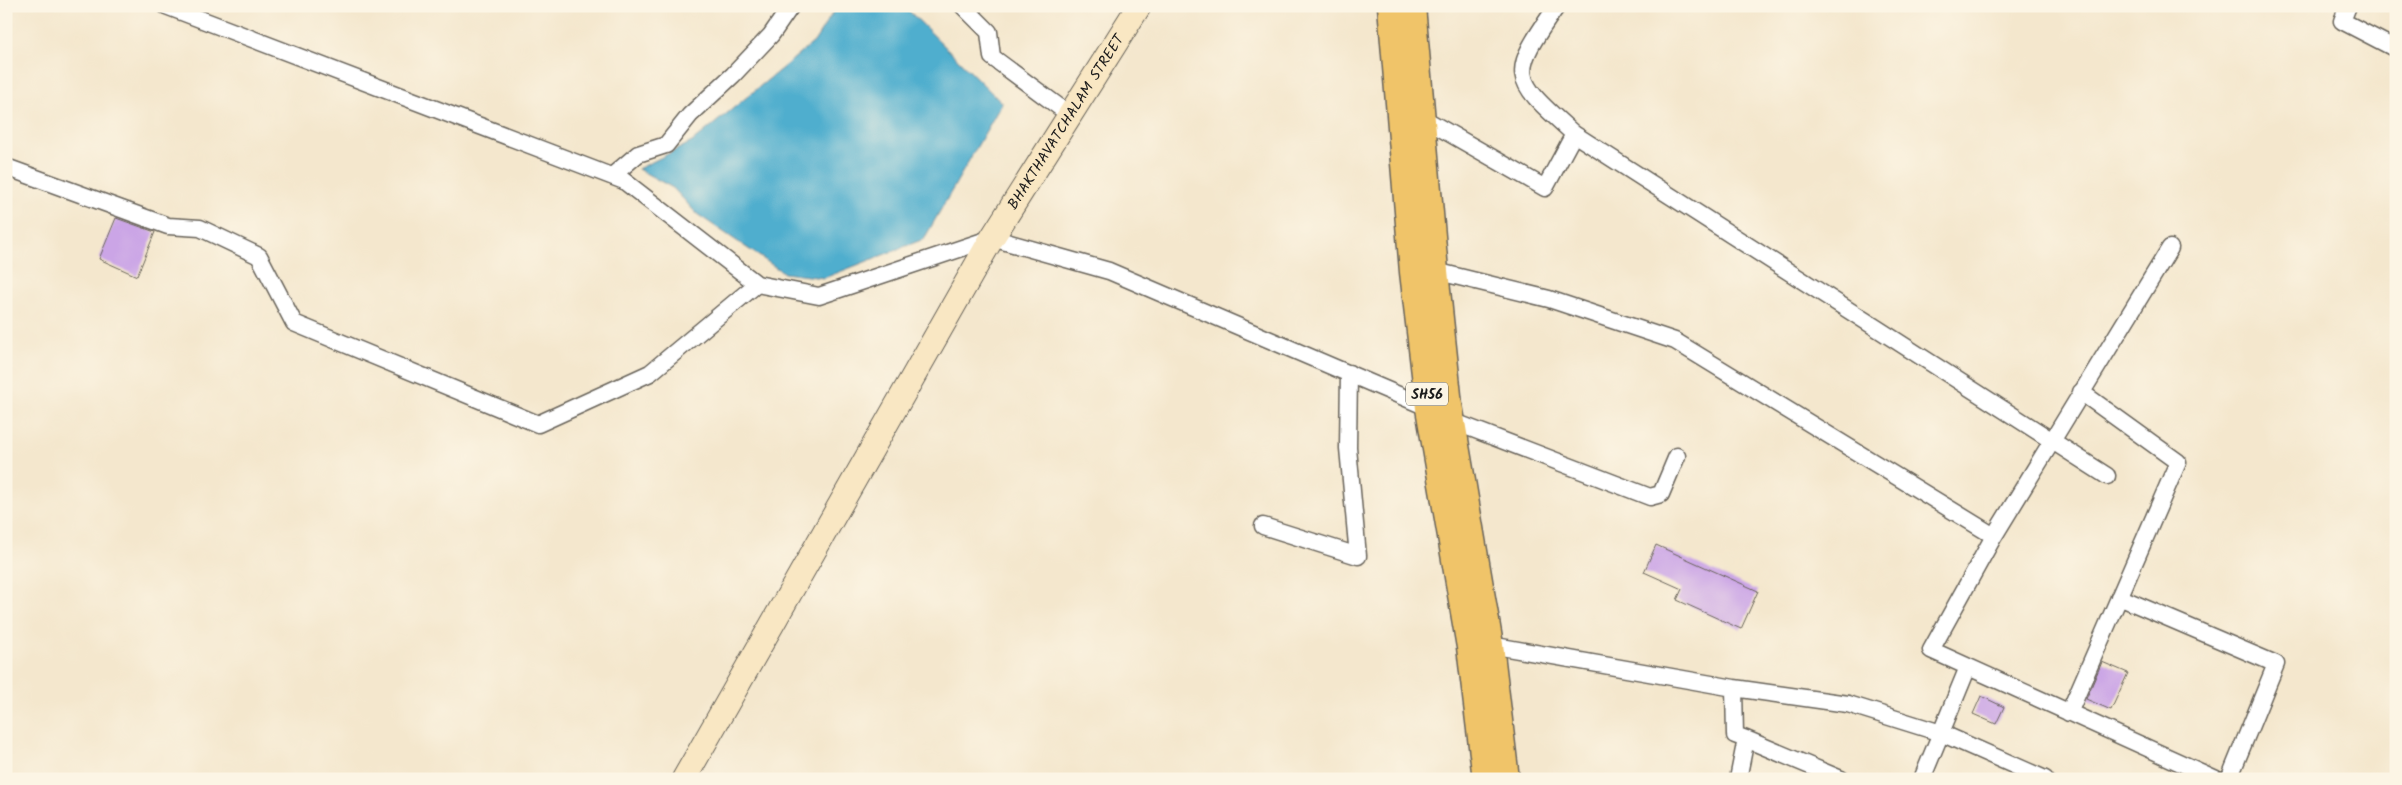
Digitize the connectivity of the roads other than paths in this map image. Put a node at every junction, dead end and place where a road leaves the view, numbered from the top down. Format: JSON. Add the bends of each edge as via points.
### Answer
{"nodes":[{"id":1,"x":166,"y":6,"type":"edge"},
{"id":2,"x":791,"y":6,"type":"edge"},
{"id":3,"x":963,"y":6,"type":"edge"},
{"id":4,"x":1140,"y":6,"type":"edge"},
{"id":5,"x":1391,"y":6,"type":"edge"},
{"id":6,"x":1412,"y":6,"type":"edge"},
{"id":7,"x":1557,"y":6,"type":"edge"},
{"id":8,"x":2348,"y":6,"type":"edge"},
{"id":9,"x":2396,"y":49,"type":"edge"},
{"id":10,"x":1070,"y":115,"type":"junction"},
{"id":11,"x":1421,"y":117,"type":"junction"},
{"id":12,"x":1574,"y":134,"type":"junction"},
{"id":13,"x":6,"y":167,"type":"edge"},
{"id":14,"x":612,"y":176,"type":"junction"},
{"id":15,"x":992,"y":238,"type":"junction"},
{"id":16,"x":2170,"y":248,"type":"dead end"},
{"id":17,"x":1424,"y":272,"type":"junction"},
{"id":18,"x":757,"y":284,"type":"junction"},
{"id":19,"x":1349,"y":374,"type":"junction"},
{"id":20,"x":2081,"y":392,"type":"junction"},
{"id":21,"x":1429,"y":408,"type":"junction"},
{"id":22,"x":1452,"y":422,"type":"junction"},
{"id":23,"x":2051,"y":440,"type":"junction"},
{"id":24,"x":1677,"y":456,"type":"dead end"},
{"id":25,"x":2107,"y":476,"type":"dead end"},
{"id":26,"x":1263,"y":526,"type":"dead end"},
{"id":27,"x":1994,"y":536,"type":"junction"},
{"id":28,"x":2119,"y":598,"type":"junction"},
{"id":29,"x":1490,"y":645,"type":"junction"},
{"id":30,"x":1968,"y":667,"type":"junction"},
{"id":31,"x":1734,"y":688,"type":"junction"},
{"id":32,"x":2069,"y":713,"type":"junction"},
{"id":33,"x":1941,"y":733,"type":"junction"},
{"id":34,"x":1746,"y":739,"type":"junction"},
{"id":35,"x":684,"y":779,"type":"edge"},
{"id":36,"x":1486,"y":779,"type":"edge"},
{"id":37,"x":1506,"y":779,"type":"edge"},
{"id":38,"x":1738,"y":779,"type":"edge"},
{"id":39,"x":1841,"y":779,"type":"edge"},
{"id":40,"x":1922,"y":779,"type":"edge"},
{"id":41,"x":2045,"y":779,"type":"edge"},
{"id":42,"x":2216,"y":779,"type":"edge"},
{"id":43,"x":2229,"y":779,"type":"edge"}],
"edges":[{"from":1,"to":14,"type":"street"},
{"from":2,"to":14,"type":"street","via":[[771,35],[690,115],[666,145],[638,154]]},
{"from":3,"to":10,"type":"street","via":[[989,32],[992,57]]},
{"from":4,"to":10,"type":"street","name":"BHAKTHAVATCHALAM STREET"},
{"from":5,"to":17,"type":"main road","number":"SH56"},
{"from":6,"to":11,"type":"main road","number":"SH56"},
{"from":7,"to":12,"type":"street","via":[[1531,43],[1523,62],[1523,78],[1535,98]]},
{"from":8,"to":9,"type":"street","via":[[2342,21]]},
{"from":10,"to":15,"type":"street","name":"BHAKTHAVATCHALAM STREET"},
{"from":11,"to":12,"type":"street","via":[[1545,188]]},
{"from":11,"to":17,"type":"main road","number":"SH56"},
{"from":12,"to":23,"type":"street"},
{"from":13,"to":18,"type":"street","via":[[168,226],[200,228],[259,256],[294,323],[538,424],[650,373]]},
{"from":14,"to":18,"type":"street","via":[[624,181]]},
{"from":15,"to":18,"type":"street","via":[[819,296]]},
{"from":15,"to":19,"type":"street","via":[[1109,271]]},
{"from":15,"to":35,"type":"street","name":"BHAKTHAVATCHALAM STREET"},
{"from":16,"to":20,"type":"street"},
{"from":17,"to":21,"type":"main road","number":"SH56"},
{"from":17,"to":22,"type":"main road","number":"SH56"},
{"from":17,"to":27,"type":"street","via":[[1549,300],[1675,341]]},
{"from":19,"to":21,"type":"street"},
{"from":19,"to":26,"type":"street","via":[[1348,448],[1358,556]]},
{"from":20,"to":23,"type":"street"},
{"from":20,"to":28,"type":"street","via":[[2178,462]]},
{"from":21,"to":36,"type":"main road","number":"SH56","via":[[1470,647]]},
{"from":22,"to":24,"type":"street","via":[[1650,497],[1662,494]]},
{"from":22,"to":29,"type":"main road","number":"SH56"},
{"from":23,"to":25,"type":"street"},
{"from":23,"to":27,"type":"street"},
{"from":27,"to":30,"type":"street","via":[[1931,650]]},
{"from":28,"to":32,"type":"street"},
{"from":28,"to":43,"type":"street","via":[[2276,664]]},
{"from":29,"to":31,"type":"street"},
{"from":29,"to":37,"type":"main road","number":"SH56"},
{"from":30,"to":32,"type":"street"},
{"from":30,"to":33,"type":"street"},
{"from":31,"to":33,"type":"street","via":[[1848,704]]},
{"from":31,"to":34,"type":"street","via":[[1735,735]]},
{"from":32,"to":42,"type":"street"},
{"from":33,"to":40,"type":"street"},
{"from":33,"to":41,"type":"street"},
{"from":34,"to":38,"type":"street"},
{"from":34,"to":39,"type":"street"}]}
